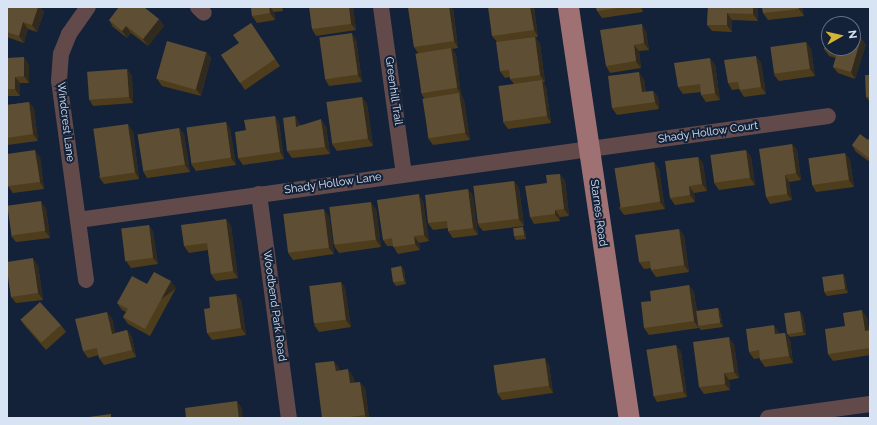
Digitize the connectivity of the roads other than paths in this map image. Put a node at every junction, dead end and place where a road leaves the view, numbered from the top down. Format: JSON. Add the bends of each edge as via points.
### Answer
{"nodes":[{"id":1,"x":88,"y":7,"type":"edge"},
{"id":2,"x":381,"y":7,"type":"edge"},
{"id":3,"x":568,"y":7,"type":"edge"},
{"id":4,"x":828,"y":116,"type":"dead end"},
{"id":5,"x":589,"y":150,"type":"junction"},
{"id":6,"x":404,"y":174,"type":"junction"},
{"id":7,"x":258,"y":194,"type":"junction"},
{"id":8,"x":78,"y":220,"type":"junction"},
{"id":9,"x":86,"y":280,"type":"dead end"},
{"id":10,"x":870,"y":404,"type":"edge"},
{"id":11,"x":289,"y":418,"type":"edge"},
{"id":12,"x":629,"y":418,"type":"edge"},
{"id":13,"x":768,"y":418,"type":"edge"}],
"edges":[{"from":1,"to":8,"type":"street","name":"Windcrest Lane","via":[[69,34],[61,54],[59,81]]},
{"from":2,"to":6,"type":"street","name":"Greenhill Trail"},
{"from":3,"to":5,"type":"main road","name":"Starnes Road"},
{"from":4,"to":5,"type":"street","name":"Shady Hollow Court"},
{"from":5,"to":6,"type":"street","name":"Shady Hollow Lane"},
{"from":5,"to":12,"type":"main road","name":"Starnes Road"},
{"from":6,"to":7,"type":"street","name":"Shady Hollow Lane"},
{"from":7,"to":8,"type":"street","name":"Shady Hollow Lane"},
{"from":7,"to":11,"type":"street","name":"Woodbend Park Road"},
{"from":8,"to":9,"type":"street","name":"Windcrest Lane"},
{"from":10,"to":13,"type":"street"}]}
